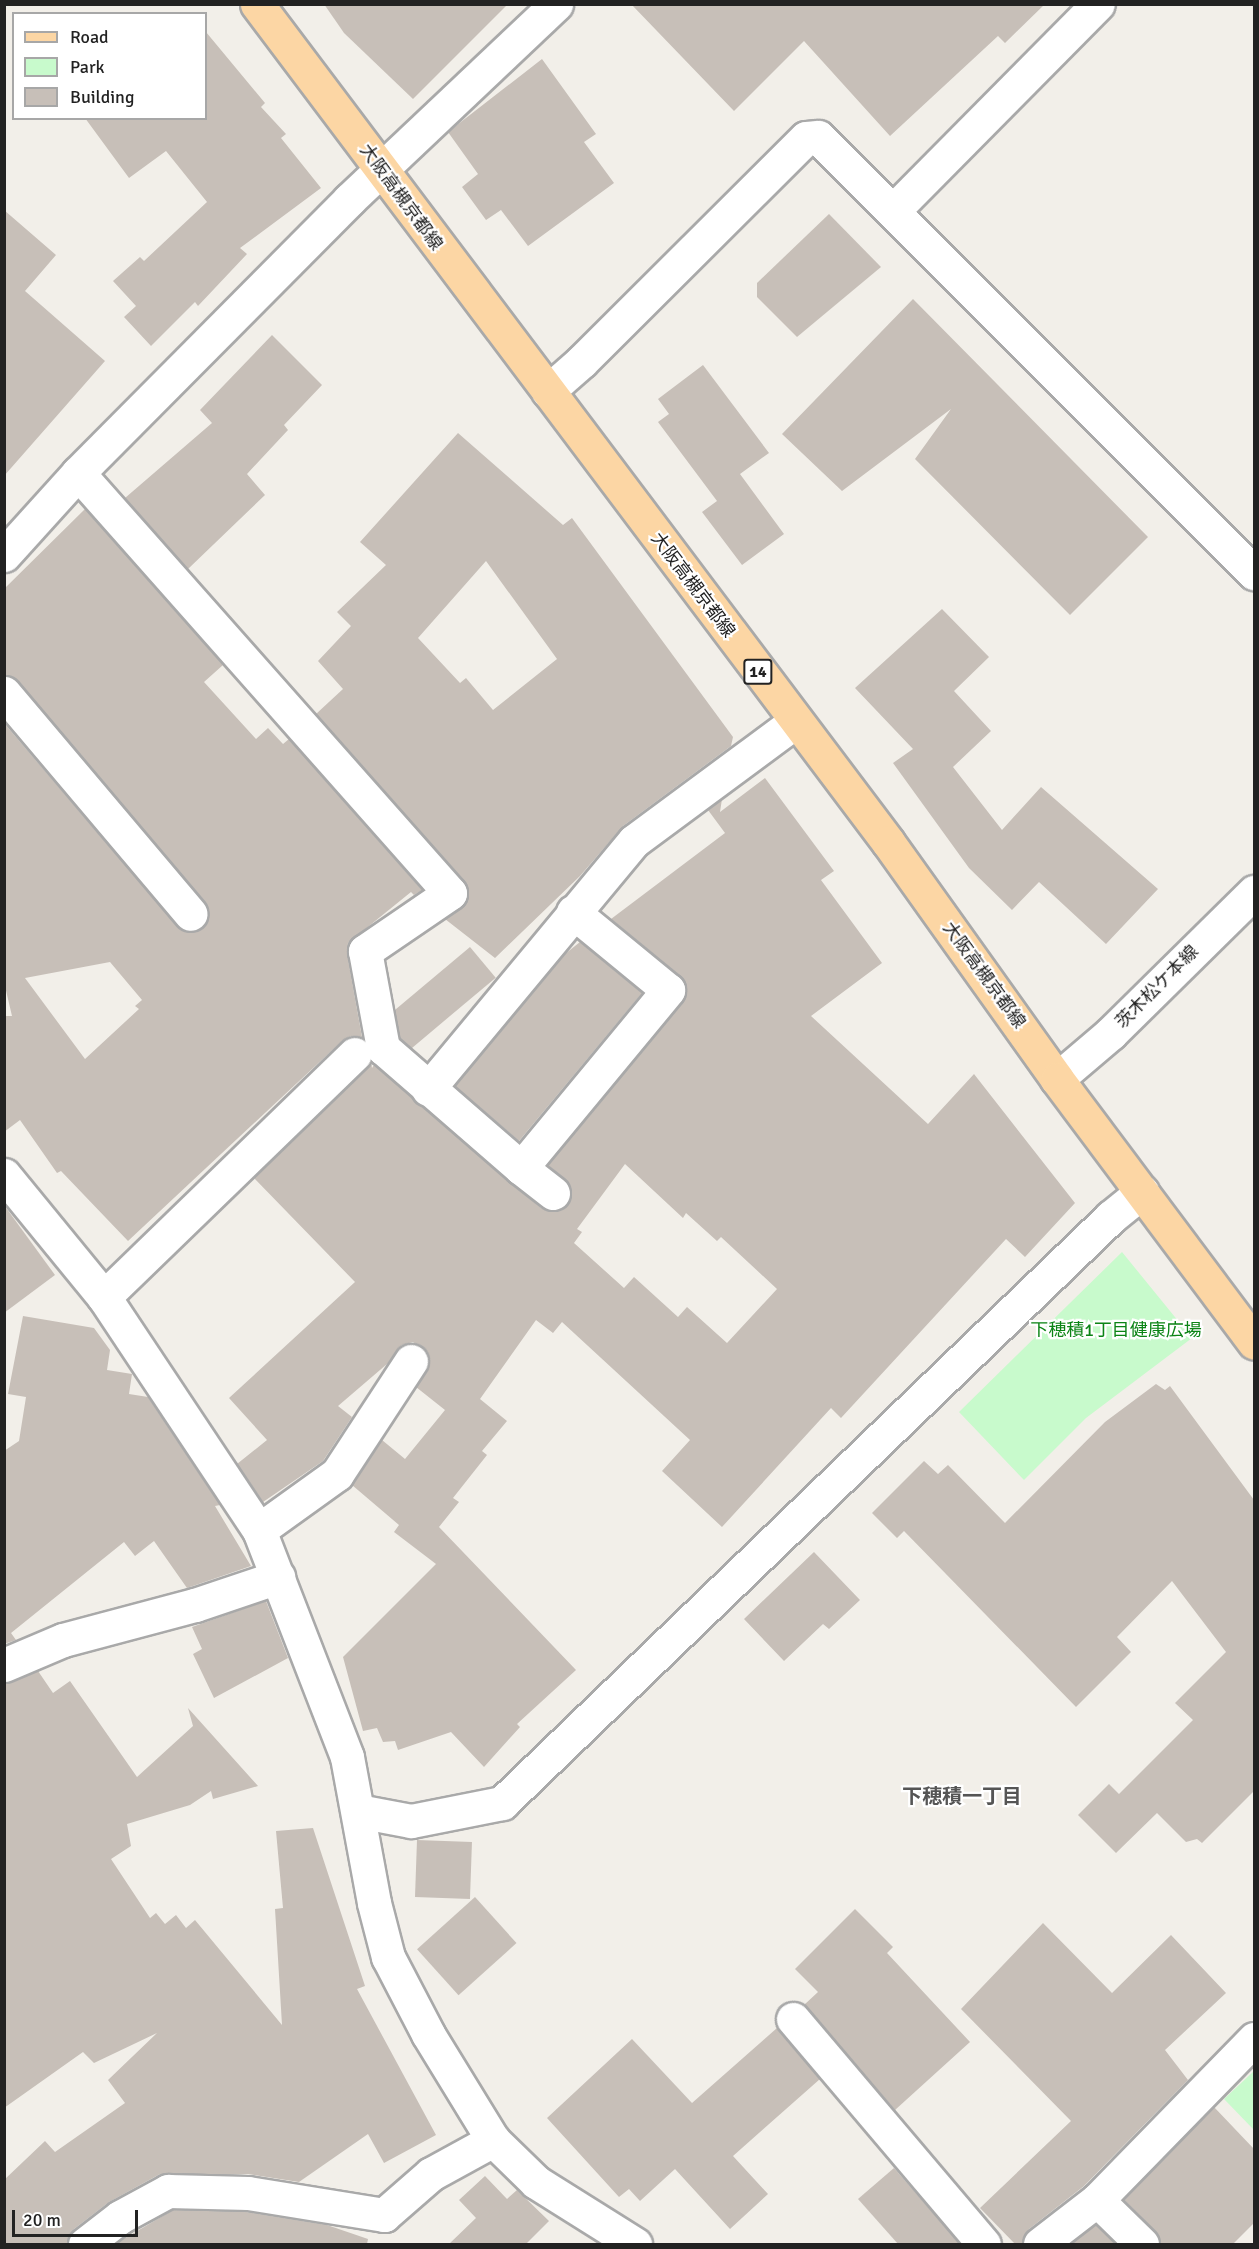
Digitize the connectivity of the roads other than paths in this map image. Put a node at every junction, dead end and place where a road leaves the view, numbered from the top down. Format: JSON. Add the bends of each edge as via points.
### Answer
{"nodes":[{"id":1,"x":257,"y":4,"type":"edge"},
{"id":2,"x":556,"y":4,"type":"edge"},
{"id":3,"x":1098,"y":4,"type":"edge"},
{"id":4,"x":380,"y":169,"type":"junction"},
{"id":5,"x":893,"y":211,"type":"junction"},
{"id":6,"x":548,"y":391,"type":"junction"},
{"id":7,"x":78,"y":473,"type":"junction"},
{"id":8,"x":4,"y":555,"type":"edge"},
{"id":9,"x":1254,"y":573,"type":"edge"},
{"id":10,"x":4,"y":693,"type":"edge"},
{"id":11,"x":795,"y":722,"type":"junction"},
{"id":12,"x":1254,"y":892,"type":"edge"},
{"id":13,"x":573,"y":912,"type":"junction"},
{"id":14,"x":190,"y":914,"type":"dead end"},
{"id":15,"x":355,"y":1054,"type":"dead end"},
{"id":16,"x":1057,"y":1079,"type":"junction"},
{"id":17,"x":428,"y":1089,"type":"junction"},
{"id":18,"x":521,"y":1168,"type":"junction"},
{"id":19,"x":4,"y":1175,"type":"edge"},
{"id":20,"x":1142,"y":1192,"type":"junction"},
{"id":21,"x":553,"y":1193,"type":"dead end"},
{"id":22,"x":104,"y":1297,"type":"junction"},
{"id":23,"x":1254,"y":1342,"type":"edge"},
{"id":24,"x":411,"y":1361,"type":"dead end"},
{"id":25,"x":259,"y":1530,"type":"junction"},
{"id":26,"x":278,"y":1577,"type":"junction"},
{"id":27,"x":4,"y":1665,"type":"edge"},
{"id":28,"x":358,"y":1811,"type":"junction"},
{"id":29,"x":793,"y":2019,"type":"dead end"},
{"id":30,"x":1254,"y":2039,"type":"edge"},
{"id":31,"x":493,"y":2140,"type":"junction"},
{"id":32,"x":1097,"y":2200,"type":"junction"},
{"id":33,"x":85,"y":2244,"type":"edge"},
{"id":34,"x":635,"y":2244,"type":"edge"},
{"id":35,"x":984,"y":2244,"type":"edge"},
{"id":36,"x":1040,"y":2244,"type":"edge"},
{"id":37,"x":1142,"y":2244,"type":"edge"}],
"edges":[{"from":1,"to":4,"type":"main road","name":"大阪高槻京都線","number":"14"},
{"from":2,"to":4,"type":"street"},
{"from":3,"to":5,"type":"street"},
{"from":4,"to":6,"type":"main road","name":"大阪高槻京都線","number":"14"},
{"from":4,"to":7,"type":"street"},
{"from":5,"to":6,"type":"street","via":[[818,138],[806,138],[581,363]]},
{"from":5,"to":9,"type":"street"},
{"from":6,"to":11,"type":"main road","name":"大阪高槻京都線","number":"14"},
{"from":7,"to":8,"type":"street"},
{"from":7,"to":17,"type":"street","via":[[450,893],[365,951],[383,1047]]},
{"from":10,"to":14,"type":"street"},
{"from":11,"to":13,"type":"street","via":[[634,841]]},
{"from":11,"to":16,"type":"main road","name":"大阪高槻京都線","number":"14","via":[[888,842]]},
{"from":12,"to":16,"type":"street","name":"茨木松ケ本線","via":[[1111,1032]]},
{"from":13,"to":17,"type":"street"},
{"from":13,"to":18,"type":"street","via":[[668,990]]},
{"from":15,"to":22,"type":"street"},
{"from":16,"to":20,"type":"main road","name":"大阪高槻京都線","number":"14"},
{"from":17,"to":18,"type":"street"},
{"from":18,"to":21,"type":"street"},
{"from":19,"to":22,"type":"street"},
{"from":20,"to":23,"type":"main road","name":"大阪高槻京都線","number":"14"},
{"from":20,"to":28,"type":"street","via":[[1094,1233],[502,1803],[411,1821]]},
{"from":22,"to":25,"type":"street"},
{"from":24,"to":25,"type":"street","via":[[337,1474]]},
{"from":25,"to":26,"type":"street"},
{"from":26,"to":27,"type":"street","via":[[195,1605],[63,1640]]},
{"from":26,"to":28,"type":"street","via":[[347,1757]]},
{"from":28,"to":31,"type":"street","via":[[388,1957],[428,2034]]},
{"from":29,"to":35,"type":"street"},
{"from":30,"to":32,"type":"street"},
{"from":31,"to":33,"type":"street","via":[[431,2174],[384,2215],[248,2193],[168,2191],[120,2217]]},
{"from":31,"to":34,"type":"street","via":[[536,2182]]},
{"from":32,"to":36,"type":"street"},
{"from":32,"to":37,"type":"street"}]}
